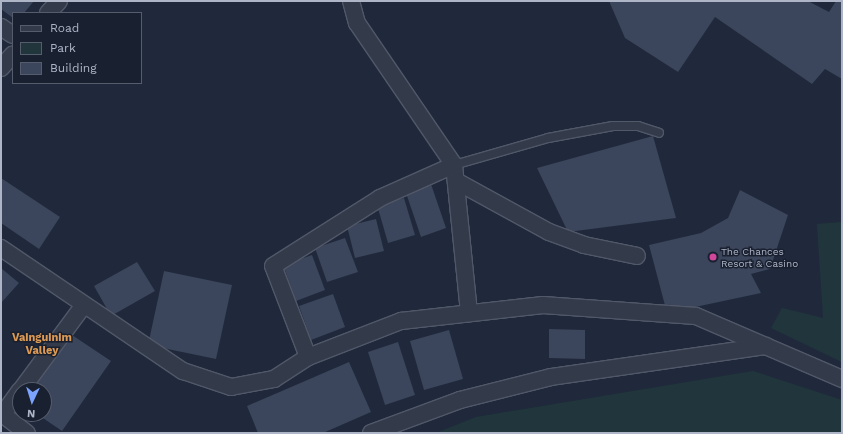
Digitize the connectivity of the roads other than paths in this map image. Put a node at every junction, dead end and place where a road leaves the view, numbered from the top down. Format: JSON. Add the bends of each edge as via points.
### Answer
{"nodes":[{"id":1,"x":58,"y":1,"type":"edge"},
{"id":2,"x":352,"y":1,"type":"edge"},
{"id":3,"x":49,"y":12,"type":"edge"},
{"id":4,"x":1,"y":27,"type":"edge"},
{"id":5,"x":12,"y":34,"type":"edge"},
{"id":6,"x":12,"y":55,"type":"edge"},
{"id":7,"x":1,"y":68,"type":"edge"},
{"id":8,"x":659,"y":133,"type":"dead end"},
{"id":9,"x":454,"y":165,"type":"junction"},
{"id":10,"x":456,"y":181,"type":"junction"},
{"id":11,"x":1,"y":248,"type":"edge"},
{"id":12,"x":637,"y":256,"type":"dead end"},
{"id":13,"x":84,"y":305,"type":"junction"},
{"id":14,"x":469,"y":313,"type":"junction"},
{"id":15,"x":766,"y":346,"type":"junction"},
{"id":16,"x":308,"y":357,"type":"junction"},
{"id":17,"x":842,"y":379,"type":"edge"},
{"id":18,"x":27,"y":382,"type":"edge"},
{"id":19,"x":12,"y":401,"type":"edge"},
{"id":20,"x":2,"y":414,"type":"edge"},
{"id":21,"x":27,"y":433,"type":"edge"},
{"id":22,"x":371,"y":433,"type":"edge"}],
"edges":[{"from":1,"to":3,"type":"street"},
{"from":2,"to":9,"type":"street","via":[[357,23]]},
{"from":4,"to":5,"type":"street"},
{"from":6,"to":7,"type":"street"},
{"from":8,"to":9,"type":"lane","via":[[638,126],[613,126],[548,138]]},
{"from":9,"to":10,"type":"street"},
{"from":9,"to":16,"type":"street","via":[[380,198],[272,266]]},
{"from":10,"to":12,"type":"street","via":[[549,232],[584,245]]},
{"from":10,"to":14,"type":"street"},
{"from":11,"to":13,"type":"street"},
{"from":13,"to":16,"type":"street","via":[[183,371],[231,387],[274,379]]},
{"from":13,"to":18,"type":"street"},
{"from":14,"to":15,"type":"street","via":[[544,305],[696,316]]},
{"from":14,"to":16,"type":"street","via":[[401,321]]},
{"from":15,"to":17,"type":"street"},
{"from":15,"to":22,"type":"street","via":[[551,377],[460,400]]},
{"from":19,"to":20,"type":"street"},
{"from":20,"to":21,"type":"street"}]}
